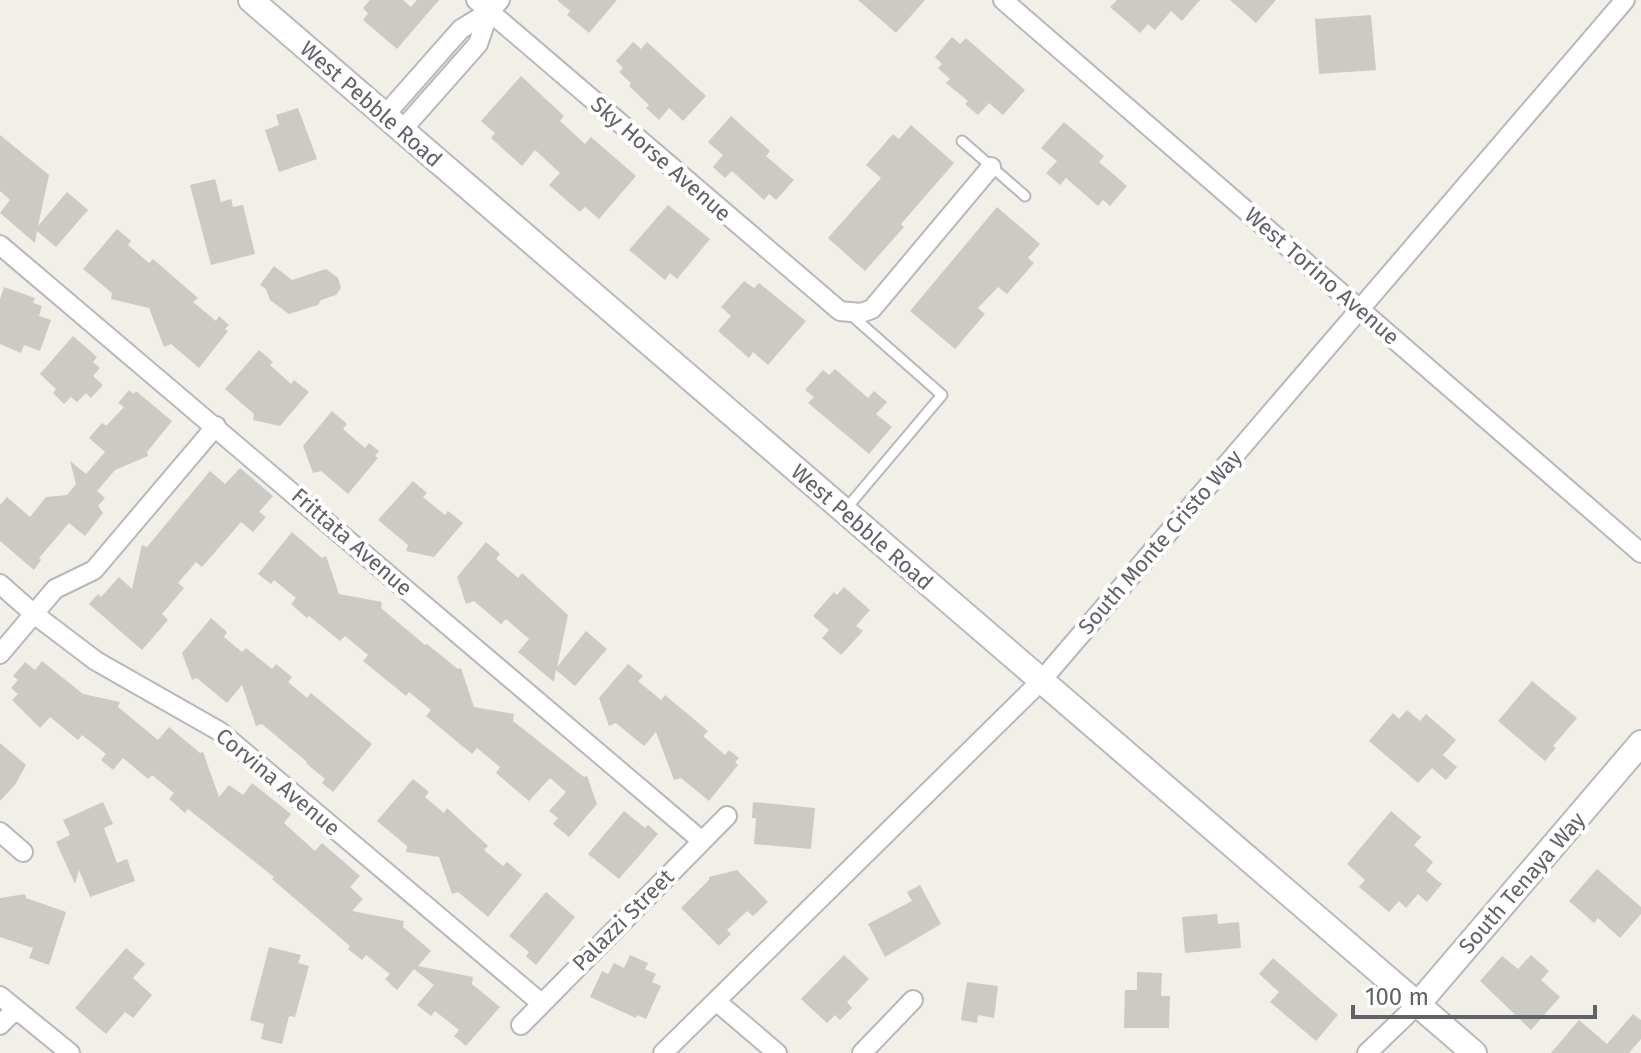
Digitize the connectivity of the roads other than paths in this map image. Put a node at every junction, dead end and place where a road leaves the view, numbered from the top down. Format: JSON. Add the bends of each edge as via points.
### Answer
{"nodes":[{"id":1,"x":251,"y":0,"type":"edge"},
{"id":2,"x":1003,"y":0,"type":"edge"},
{"id":3,"x":1625,"y":0,"type":"edge"},
{"id":4,"x":488,"y":4,"type":"edge"},
{"id":5,"x":447,"y":45,"type":"junction"},
{"id":6,"x":464,"y":60,"type":"junction"},
{"id":7,"x":393,"y":123,"type":"junction"},
{"id":8,"x":962,"y":141,"type":"dead end"},
{"id":9,"x":991,"y":167,"type":"junction"},
{"id":10,"x":1025,"y":196,"type":"dead end"},
{"id":11,"x":0,"y":245,"type":"edge"},
{"id":12,"x":1360,"y":309,"type":"junction"},
{"id":13,"x":850,"y":314,"type":"junction"},
{"id":14,"x":216,"y":426,"type":"junction"},
{"id":15,"x":844,"y":511,"type":"junction"},
{"id":16,"x":1641,"y":553,"type":"edge"},
{"id":17,"x":0,"y":584,"type":"edge"},
{"id":18,"x":34,"y":614,"type":"junction"},
{"id":19,"x":0,"y":654,"type":"edge"},
{"id":20,"x":1041,"y":681,"type":"junction"},
{"id":21,"x":1641,"y":743,"type":"edge"},
{"id":22,"x":727,"y":816,"type":"dead end"},
{"id":23,"x":0,"y":832,"type":"edge"},
{"id":24,"x":702,"y":841,"type":"junction"},
{"id":25,"x":23,"y":852,"type":"dead end"},
{"id":26,"x":0,"y":996,"type":"edge"},
{"id":27,"x":913,"y":1000,"type":"dead end"},
{"id":28,"x":716,"y":1001,"type":"junction"},
{"id":29,"x":541,"y":1003,"type":"junction"},
{"id":30,"x":1418,"y":1004,"type":"junction"},
{"id":31,"x":16,"y":1009,"type":"junction"},
{"id":32,"x":0,"y":1025,"type":"edge"},
{"id":33,"x":521,"y":1025,"type":"dead end"},
{"id":34,"x":70,"y":1053,"type":"edge"},
{"id":35,"x":663,"y":1053,"type":"edge"},
{"id":36,"x":777,"y":1053,"type":"edge"},
{"id":37,"x":862,"y":1053,"type":"edge"},
{"id":38,"x":1367,"y":1053,"type":"edge"},
{"id":39,"x":1474,"y":1053,"type":"edge"}],
"edges":[{"from":1,"to":7,"type":"street","name":"West Pebble Road"},
{"from":2,"to":12,"type":"street","name":"West Torino Avenue"},
{"from":3,"to":12,"type":"street","name":"South Monte Cristo Way"},
{"from":4,"to":5,"type":"street"},
{"from":4,"to":6,"type":"street","via":[[478,44]]},
{"from":4,"to":13,"type":"street","name":"Sky Horse Avenue","via":[[830,304]]},
{"from":5,"to":6,"type":"lane"},
{"from":5,"to":7,"type":"street"},
{"from":6,"to":7,"type":"street"},
{"from":7,"to":15,"type":"street","name":"West Pebble Road"},
{"from":8,"to":9,"type":"lane"},
{"from":9,"to":10,"type":"lane"},
{"from":9,"to":13,"type":"street","via":[[872,309]]},
{"from":11,"to":14,"type":"street","name":"Frittata Avenue"},
{"from":12,"to":16,"type":"street","name":"West Torino Avenue"},
{"from":12,"to":20,"type":"street","name":"South Monte Cristo Way"},
{"from":13,"to":15,"type":"lane","via":[[942,395]]},
{"from":14,"to":18,"type":"street","via":[[94,570],[55,589]]},
{"from":14,"to":24,"type":"street","name":"Frittata Avenue"},
{"from":15,"to":20,"type":"street","name":"West Pebble Road"},
{"from":17,"to":18,"type":"street","name":"Corvina Avenue"},
{"from":18,"to":19,"type":"street"},
{"from":18,"to":29,"type":"street","name":"Corvina Avenue","via":[[96,661],[219,731]]},
{"from":20,"to":28,"type":"street","name":"South Monte Cristo Way"},
{"from":20,"to":30,"type":"street","name":"West Pebble Road"},
{"from":21,"to":30,"type":"street","name":"South Tenaya Way"},
{"from":22,"to":24,"type":"street","name":"Palazzi Street"},
{"from":23,"to":25,"type":"street"},
{"from":24,"to":29,"type":"street","name":"Palazzi Street"},
{"from":26,"to":31,"type":"street"},
{"from":27,"to":37,"type":"street"},
{"from":28,"to":35,"type":"street","name":"South Monte Cristo Way"},
{"from":28,"to":36,"type":"street"},
{"from":29,"to":33,"type":"street","name":"Palazzi Street"},
{"from":30,"to":38,"type":"street","name":"South Tenaya Way"},
{"from":30,"to":39,"type":"street","name":"West Pebble Road"},
{"from":31,"to":32,"type":"street"},
{"from":31,"to":34,"type":"street"}]}
